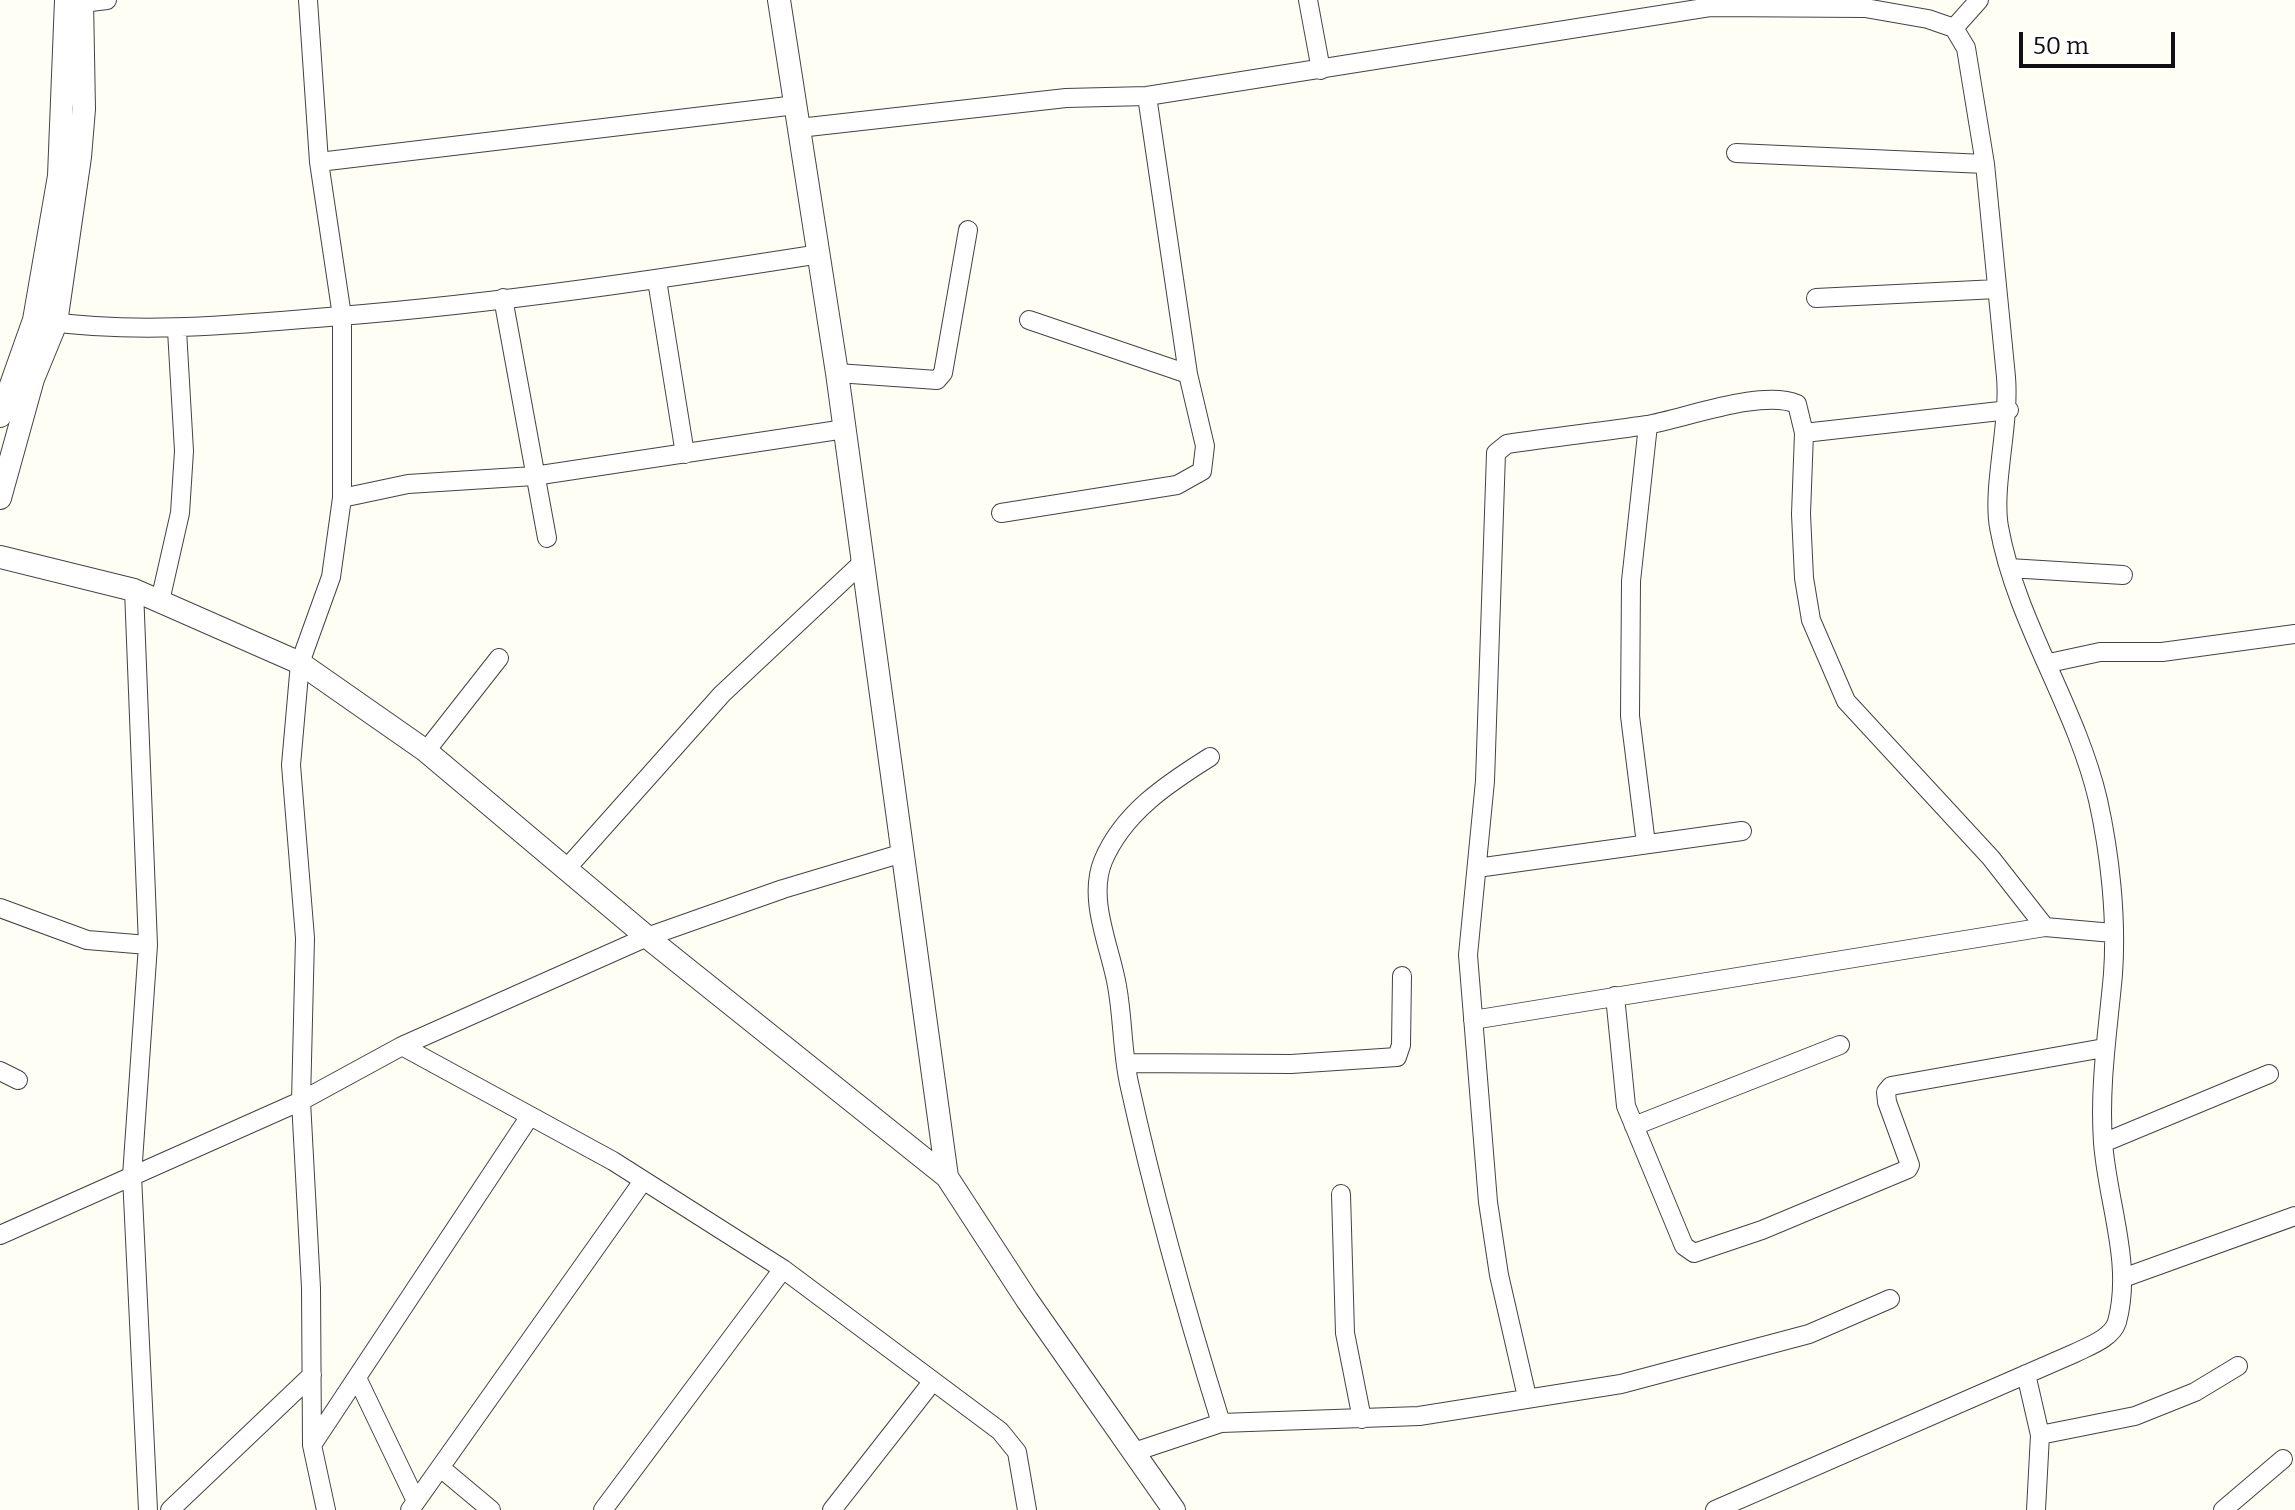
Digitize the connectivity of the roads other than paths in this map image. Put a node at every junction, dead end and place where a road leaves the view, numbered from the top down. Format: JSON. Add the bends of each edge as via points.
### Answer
{"nodes":[{"id":1,"x":107,"y":0,"type":"edge"},
{"id":2,"x":308,"y":0,"type":"edge"},
{"id":3,"x":779,"y":0,"type":"edge"},
{"id":4,"x":1308,"y":0,"type":"edge"},
{"id":5,"x":1979,"y":0,"type":"edge"},
{"id":6,"x":77,"y":1,"type":"edge"},
{"id":7,"x":1954,"y":28,"type":"junction"},
{"id":8,"x":1321,"y":70,"type":"junction"},
{"id":9,"x":1147,"y":96,"type":"junction"},
{"id":10,"x":796,"y":105,"type":"junction"},
{"id":11,"x":799,"y":128,"type":"junction"},
{"id":12,"x":1736,"y":153,"type":"dead end"},
{"id":13,"x":319,"y":162,"type":"junction"},
{"id":14,"x":1985,"y":164,"type":"junction"},
{"id":15,"x":968,"y":230,"type":"dead end"},
{"id":16,"x":820,"y":254,"type":"junction"},
{"id":17,"x":657,"y":280,"type":"junction"},
{"id":18,"x":1997,"y":289,"type":"junction"},
{"id":19,"x":503,"y":298,"type":"junction"},
{"id":20,"x":1816,"y":298,"type":"dead end"},
{"id":21,"x":342,"y":316,"type":"junction"},
{"id":22,"x":1029,"y":320,"type":"dead end"},
{"id":23,"x":45,"y":322,"type":"junction"},
{"id":24,"x":177,"y":330,"type":"junction"},
{"id":25,"x":837,"y":373,"type":"junction"},
{"id":26,"x":1188,"y":374,"type":"junction"},
{"id":27,"x":2009,"y":410,"type":"junction"},
{"id":28,"x":0,"y":416,"type":"edge"},
{"id":29,"x":1648,"y":425,"type":"junction"},
{"id":30,"x":845,"y":429,"type":"junction"},
{"id":31,"x":1804,"y":433,"type":"junction"},
{"id":32,"x":685,"y":454,"type":"junction"},
{"id":33,"x":534,"y":476,"type":"junction"},
{"id":34,"x":0,"y":498,"type":"edge"},
{"id":35,"x":342,"y":498,"type":"junction"},
{"id":36,"x":1001,"y":513,"type":"dead end"},
{"id":37,"x":547,"y":538,"type":"dead end"},
{"id":38,"x":0,"y":557,"type":"edge"},
{"id":39,"x":863,"y":562,"type":"junction"},
{"id":40,"x":2009,"y":568,"type":"junction"},
{"id":41,"x":2123,"y":575,"type":"dead end"},
{"id":42,"x":134,"y":590,"type":"junction"},
{"id":43,"x":160,"y":601,"type":"junction"},
{"id":44,"x":2295,"y":634,"type":"edge"},
{"id":45,"x":499,"y":658,"type":"dead end"},
{"id":46,"x":300,"y":663,"type":"junction"},
{"id":47,"x":2049,"y":663,"type":"junction"},
{"id":48,"x":426,"y":751,"type":"junction"},
{"id":49,"x":1210,"y":757,"type":"dead end"},
{"id":50,"x":1742,"y":831,"type":"dead end"},
{"id":51,"x":1646,"y":844,"type":"junction"},
{"id":52,"x":903,"y":853,"type":"junction"},
{"id":53,"x":567,"y":868,"type":"junction"},
{"id":54,"x":1477,"y":868,"type":"junction"},
{"id":55,"x":0,"y":908,"type":"edge"},
{"id":56,"x":2045,"y":927,"type":"junction"},
{"id":57,"x":2113,"y":933,"type":"junction"},
{"id":58,"x":647,"y":937,"type":"junction"},
{"id":59,"x":148,"y":945,"type":"junction"},
{"id":60,"x":1402,"y":976,"type":"dead end"},
{"id":61,"x":1615,"y":996,"type":"junction"},
{"id":62,"x":1473,"y":1020,"type":"junction"},
{"id":63,"x":1840,"y":1045,"type":"dead end"},
{"id":64,"x":402,"y":1046,"type":"junction"},
{"id":65,"x":2104,"y":1048,"type":"junction"},
{"id":66,"x":1127,"y":1063,"type":"junction"},
{"id":67,"x":0,"y":1071,"type":"edge"},
{"id":68,"x":2269,"y":1074,"type":"dead end"},
{"id":69,"x":18,"y":1080,"type":"dead end"},
{"id":70,"x":301,"y":1101,"type":"junction"},
{"id":71,"x":530,"y":1116,"type":"junction"},
{"id":72,"x":1634,"y":1126,"type":"junction"},
{"id":73,"x":2103,"y":1143,"type":"junction"},
{"id":74,"x":132,"y":1176,"type":"junction"},
{"id":75,"x":947,"y":1177,"type":"junction"},
{"id":76,"x":643,"y":1181,"type":"junction"},
{"id":77,"x":1341,"y":1194,"type":"dead end"},
{"id":78,"x":2295,"y":1216,"type":"edge"},
{"id":79,"x":0,"y":1235,"type":"edge"},
{"id":80,"x":783,"y":1269,"type":"junction"},
{"id":81,"x":2123,"y":1278,"type":"junction"},
{"id":82,"x":1890,"y":1299,"type":"dead end"},
{"id":83,"x":2238,"y":1366,"type":"dead end"},
{"id":84,"x":2026,"y":1374,"type":"junction"},
{"id":85,"x":312,"y":1375,"type":"junction"},
{"id":86,"x":358,"y":1380,"type":"junction"},
{"id":87,"x":933,"y":1381,"type":"junction"},
{"id":88,"x":1527,"y":1397,"type":"junction"},
{"id":89,"x":1362,"y":1419,"type":"junction"},
{"id":90,"x":1221,"y":1423,"type":"junction"},
{"id":91,"x":2040,"y":1435,"type":"junction"},
{"id":92,"x":312,"y":1445,"type":"junction"},
{"id":93,"x":1134,"y":1452,"type":"junction"},
{"id":94,"x":2283,"y":1459,"type":"dead end"},
{"id":95,"x":442,"y":1469,"type":"junction"},
{"id":96,"x":413,"y":1506,"type":"edge"},
{"id":97,"x":2030,"y":1507,"type":"edge"},
{"id":98,"x":148,"y":1510,"type":"edge"},
{"id":99,"x":170,"y":1510,"type":"edge"},
{"id":100,"x":326,"y":1510,"type":"edge"},
{"id":101,"x":491,"y":1510,"type":"edge"},
{"id":102,"x":603,"y":1510,"type":"edge"},
{"id":103,"x":832,"y":1510,"type":"edge"},
{"id":104,"x":1027,"y":1510,"type":"edge"},
{"id":105,"x":1174,"y":1510,"type":"edge"},
{"id":106,"x":1715,"y":1510,"type":"edge"},
{"id":107,"x":2223,"y":1510,"type":"edge"}],
"edges":[{"from":1,"to":6,"type":"street"},
{"from":2,"to":13,"type":"street"},
{"from":3,"to":10,"type":"street"},
{"from":4,"to":8,"type":"street"},
{"from":5,"to":7,"type":"street"},
{"from":6,"to":23,"type":"street","via":[[84,109],[77,189]]},
{"from":7,"to":8,"type":"street","via":[[1865,8],[1710,7]]},
{"from":7,"to":14,"type":"street","via":[[1966,48]]},
{"from":8,"to":9,"type":"street"},
{"from":9,"to":11,"type":"street","via":[[1066,98]]},
{"from":9,"to":26,"type":"street"},
{"from":10,"to":11,"type":"street"},
{"from":10,"to":13,"type":"street"},
{"from":11,"to":16,"type":"street"},
{"from":12,"to":14,"type":"street"},
{"from":13,"to":21,"type":"street"},
{"from":14,"to":18,"type":"street"},
{"from":15,"to":25,"type":"street","via":[[943,373],[937,380]]},
{"from":16,"to":17,"type":"street"},
{"from":16,"to":25,"type":"street"},
{"from":17,"to":19,"type":"street"},
{"from":17,"to":32,"type":"street"},
{"from":18,"to":20,"type":"street"},
{"from":18,"to":27,"type":"street"},
{"from":19,"to":21,"type":"street"},
{"from":19,"to":33,"type":"street"},
{"from":21,"to":24,"type":"street"},
{"from":21,"to":35,"type":"street"},
{"from":22,"to":26,"type":"street"},
{"from":23,"to":24,"type":"street"},
{"from":23,"to":28,"type":"street"},
{"from":23,"to":34,"type":"street"},
{"from":24,"to":43,"type":"street","via":[[184,451],[180,513]]},
{"from":25,"to":30,"type":"street"},
{"from":26,"to":36,"type":"street","via":[[1205,446],[1202,471],[1177,485]]},
{"from":27,"to":31,"type":"street"},
{"from":27,"to":40,"type":"street","via":[[1998,524]]},
{"from":29,"to":31,"type":"street","via":[[1785,399],[1797,404]]},
{"from":29,"to":51,"type":"street","via":[[1631,581],[1630,701]]},
{"from":29,"to":54,"type":"street","via":[[1507,444],[1496,453],[1485,781]]},
{"from":30,"to":32,"type":"street"},
{"from":30,"to":39,"type":"street"},
{"from":31,"to":56,"type":"street","via":[[1804,578],[1811,620],[1846,701],[1991,858]]},
{"from":32,"to":33,"type":"street"},
{"from":33,"to":35,"type":"street","via":[[408,484]]},
{"from":33,"to":37,"type":"street"},
{"from":35,"to":46,"type":"street","via":[[331,577]]},
{"from":38,"to":42,"type":"street"},
{"from":39,"to":52,"type":"street"},
{"from":39,"to":53,"type":"street","via":[[722,694]]},
{"from":40,"to":41,"type":"street"},
{"from":40,"to":47,"type":"street"},
{"from":42,"to":43,"type":"street"},
{"from":42,"to":59,"type":"street"},
{"from":43,"to":46,"type":"street"},
{"from":44,"to":47,"type":"street","via":[[2162,652],[2100,652]]},
{"from":45,"to":48,"type":"street"},
{"from":46,"to":48,"type":"street"},
{"from":46,"to":70,"type":"street","via":[[291,765],[305,938]]},
{"from":47,"to":57,"type":"street","via":[[2098,799]]},
{"from":48,"to":53,"type":"street"},
{"from":49,"to":66,"type":"street","via":[[1157,791],[1123,828],[1101,864],[1099,916],[1117,983]]},
{"from":50,"to":51,"type":"street"},
{"from":51,"to":54,"type":"street"},
{"from":52,"to":58,"type":"street"},
{"from":52,"to":75,"type":"street"},
{"from":53,"to":58,"type":"street"},
{"from":54,"to":62,"type":"street","via":[[1468,955]]},
{"from":55,"to":59,"type":"street","via":[[87,940]]},
{"from":56,"to":57,"type":"street"},
{"from":56,"to":61,"type":"street"},
{"from":57,"to":65,"type":"street"},
{"from":58,"to":64,"type":"street"},
{"from":58,"to":75,"type":"street"},
{"from":59,"to":74,"type":"street"},
{"from":60,"to":66,"type":"street","via":[[1397,1057],[1291,1064]]},
{"from":61,"to":62,"type":"street"},
{"from":61,"to":72,"type":"street","via":[[1626,1106]]},
{"from":62,"to":88,"type":"street","via":[[1488,1202]]},
{"from":63,"to":72,"type":"street"},
{"from":64,"to":70,"type":"street"},
{"from":64,"to":71,"type":"street"},
{"from":65,"to":72,"type":"street","via":[[1891,1086],[1887,1102],[1908,1169],[1694,1253],[1684,1246]]},
{"from":65,"to":73,"type":"street"},
{"from":66,"to":90,"type":"street","via":[[1187,1316]]},
{"from":67,"to":69,"type":"street"},
{"from":68,"to":73,"type":"street"},
{"from":70,"to":74,"type":"street"},
{"from":70,"to":85,"type":"street"},
{"from":71,"to":76,"type":"street"},
{"from":71,"to":86,"type":"street"},
{"from":73,"to":81,"type":"street"},
{"from":74,"to":79,"type":"street"},
{"from":74,"to":98,"type":"street"},
{"from":75,"to":93,"type":"street"},
{"from":76,"to":80,"type":"street"},
{"from":76,"to":95,"type":"street"},
{"from":77,"to":89,"type":"street","via":[[1345,1333]]},
{"from":78,"to":81,"type":"street"},
{"from":80,"to":87,"type":"street"},
{"from":80,"to":102,"type":"street"},
{"from":81,"to":84,"type":"street","via":[[2116,1326],[2103,1339]]},
{"from":82,"to":88,"type":"street","via":[[1809,1334],[1722,1359],[1621,1384]]},
{"from":83,"to":91,"type":"street","via":[[2195,1392],[2135,1416]]},
{"from":84,"to":91,"type":"street"},
{"from":84,"to":106,"type":"street"},
{"from":85,"to":92,"type":"street"},
{"from":85,"to":99,"type":"street"},
{"from":86,"to":92,"type":"street"},
{"from":86,"to":96,"type":"street"},
{"from":87,"to":103,"type":"street"},
{"from":87,"to":104,"type":"street","via":[[1012,1442]]},
{"from":88,"to":89,"type":"street","via":[[1419,1416]]},
{"from":89,"to":90,"type":"street"},
{"from":90,"to":93,"type":"street"},
{"from":91,"to":97,"type":"street"},
{"from":92,"to":100,"type":"street"},
{"from":93,"to":105,"type":"street"},
{"from":94,"to":107,"type":"street"},
{"from":95,"to":96,"type":"street"},
{"from":95,"to":101,"type":"street"}]}
